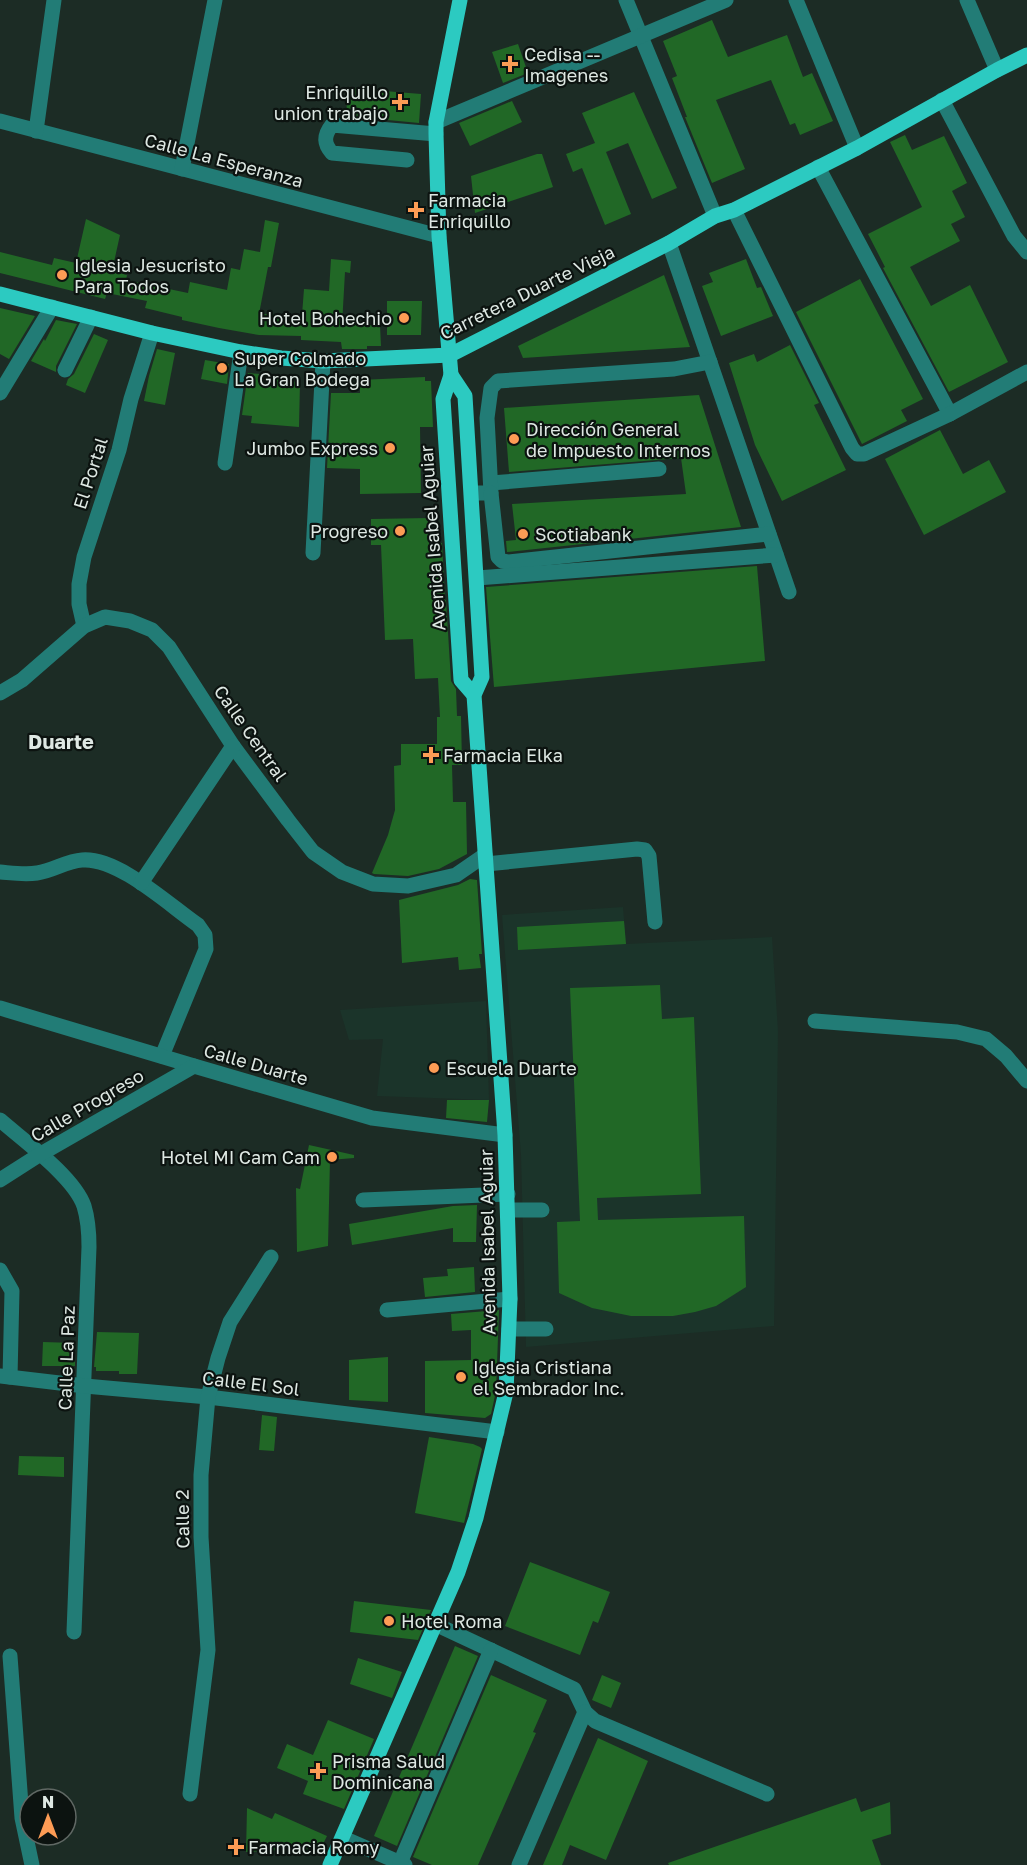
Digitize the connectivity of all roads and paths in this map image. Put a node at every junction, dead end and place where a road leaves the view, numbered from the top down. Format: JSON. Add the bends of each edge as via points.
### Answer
{"nodes":[{"id":1,"x":54,"y":0,"type":"edge"},
{"id":2,"x":215,"y":0,"type":"edge"},
{"id":3,"x":460,"y":0,"type":"edge"},
{"id":4,"x":626,"y":0,"type":"edge"},
{"id":5,"x":726,"y":0,"type":"edge"},
{"id":6,"x":796,"y":0,"type":"edge"},
{"id":7,"x":967,"y":0,"type":"edge"},
{"id":8,"x":640,"y":35,"type":"junction"},
{"id":9,"x":1027,"y":55,"type":"edge"},
{"id":10,"x":997,"y":70,"type":"junction"},
{"id":11,"x":942,"y":100,"type":"junction"},
{"id":12,"x":0,"y":121,"type":"edge"},
{"id":13,"x":436,"y":128,"type":"junction"},
{"id":14,"x":36,"y":131,"type":"junction"},
{"id":15,"x":857,"y":148,"type":"junction"},
{"id":16,"x":407,"y":160,"type":"dead end"},
{"id":17,"x":818,"y":167,"type":"junction"},
{"id":18,"x":182,"y":169,"type":"junction"},
{"id":19,"x":734,"y":210,"type":"junction"},
{"id":20,"x":715,"y":216,"type":"junction"},
{"id":21,"x":439,"y":236,"type":"junction"},
{"id":22,"x":669,"y":243,"type":"junction"},
{"id":23,"x":1027,"y":252,"type":"edge"},
{"id":24,"x":0,"y":294,"type":"edge"},
{"id":25,"x":52,"y":307,"type":"junction"},
{"id":26,"x":91,"y":317,"type":"junction"},
{"id":27,"x":152,"y":333,"type":"junction"},
{"id":28,"x":241,"y":352,"type":"junction"},
{"id":29,"x":450,"y":355,"type":"junction"},
{"id":30,"x":323,"y":361,"type":"junction"},
{"id":31,"x":710,"y":362,"type":"junction"},
{"id":32,"x":65,"y":370,"type":"dead end"},
{"id":33,"x":1027,"y":372,"type":"edge"},
{"id":34,"x":451,"y":375,"type":"junction"},
{"id":35,"x":0,"y":393,"type":"edge"},
{"id":36,"x":950,"y":414,"type":"junction"},
{"id":37,"x":225,"y":463,"type":"dead end"},
{"id":38,"x":659,"y":469,"type":"dead end"},
{"id":39,"x":491,"y":488,"type":"junction"},
{"id":40,"x":472,"y":493,"type":"junction"},
{"id":41,"x":769,"y":534,"type":"junction"},
{"id":42,"x":314,"y":553,"type":"dead end"},
{"id":43,"x":776,"y":555,"type":"junction"},
{"id":44,"x":477,"y":578,"type":"junction"},
{"id":45,"x":455,"y":579,"type":"junction"},
{"id":46,"x":789,"y":592,"type":"dead end"},
{"id":47,"x":84,"y":626,"type":"junction"},
{"id":48,"x":0,"y":693,"type":"edge"},
{"id":49,"x":474,"y":695,"type":"junction"},
{"id":50,"x":233,"y":746,"type":"junction"},
{"id":51,"x":486,"y":859,"type":"junction"},
{"id":52,"x":0,"y":872,"type":"edge"},
{"id":53,"x":141,"y":884,"type":"junction"},
{"id":54,"x":655,"y":922,"type":"dead end"},
{"id":55,"x":0,"y":1008,"type":"edge"},
{"id":56,"x":815,"y":1021,"type":"dead end"},
{"id":57,"x":162,"y":1056,"type":"junction"},
{"id":58,"x":194,"y":1066,"type":"junction"},
{"id":59,"x":1027,"y":1081,"type":"edge"},
{"id":60,"x":0,"y":1120,"type":"edge"},
{"id":61,"x":505,"y":1135,"type":"junction"},
{"id":62,"x":39,"y":1155,"type":"junction"},
{"id":63,"x":0,"y":1180,"type":"edge"},
{"id":64,"x":363,"y":1200,"type":"dead end"},
{"id":65,"x":508,"y":1202,"type":"junction"},
{"id":66,"x":542,"y":1210,"type":"dead end"},
{"id":67,"x":271,"y":1257,"type":"dead end"},
{"id":68,"x":0,"y":1269,"type":"edge"},
{"id":69,"x":510,"y":1299,"type":"junction"},
{"id":70,"x":387,"y":1310,"type":"dead end"},
{"id":71,"x":509,"y":1329,"type":"junction"},
{"id":72,"x":546,"y":1329,"type":"dead end"},
{"id":73,"x":5,"y":1376,"type":"edge"},
{"id":74,"x":85,"y":1386,"type":"junction"},
{"id":75,"x":208,"y":1397,"type":"junction"},
{"id":76,"x":497,"y":1432,"type":"junction"},
{"id":77,"x":435,"y":1624,"type":"junction"},
{"id":78,"x":74,"y":1632,"type":"dead end"},
{"id":79,"x":491,"y":1650,"type":"junction"},
{"id":80,"x":10,"y":1656,"type":"dead end"},
{"id":81,"x":585,"y":1712,"type":"junction"},
{"id":82,"x":190,"y":1794,"type":"dead end"},
{"id":83,"x":767,"y":1794,"type":"dead end"},
{"id":84,"x":342,"y":1838,"type":"junction"},
{"id":85,"x":403,"y":1864,"type":"edge"},
{"id":86,"x":32,"y":1865,"type":"edge"},
{"id":87,"x":330,"y":1865,"type":"edge"},
{"id":88,"x":519,"y":1865,"type":"edge"}],
"edges":[{"from":1,"to":14,"type":"street"},
{"from":2,"to":18,"type":"street"},
{"from":3,"to":13,"type":"main road","name":"Avenida Isabel Aguiar"},
{"from":4,"to":8,"type":"street"},
{"from":5,"to":8,"type":"street"},
{"from":6,"to":15,"type":"street"},
{"from":7,"to":10,"type":"street"},
{"from":8,"to":13,"type":"street"},
{"from":8,"to":20,"type":"street"},
{"from":9,"to":10,"type":"main road","name":"Carretera Duarte Vieja"},
{"from":10,"to":11,"type":"main road","name":"Carretera Duarte Vieja"},
{"from":11,"to":15,"type":"main road","name":"Carretera Duarte Vieja"},
{"from":11,"to":23,"type":"street","via":[[1014,236]]},
{"from":12,"to":14,"type":"street","name":"Calle La Esperanza"},
{"from":13,"to":16,"type":"street","via":[[332,125],[327,132],[325,140],[332,153]]},
{"from":13,"to":21,"type":"main road","name":"Avenida Isabel Aguiar"},
{"from":14,"to":18,"type":"street","name":"Calle La Esperanza"},
{"from":15,"to":17,"type":"main road","name":"Carretera Duarte Vieja"},
{"from":17,"to":19,"type":"main road","name":"Carretera Duarte Vieja"},
{"from":17,"to":36,"type":"street"},
{"from":18,"to":21,"type":"street","name":"Calle La Esperanza"},
{"from":19,"to":20,"type":"main road","name":"Carretera Duarte Vieja"},
{"from":19,"to":36,"type":"street","via":[[857,454]]},
{"from":20,"to":22,"type":"main road","name":"Carretera Duarte Vieja"},
{"from":21,"to":29,"type":"main road","name":"Avenida Isabel Aguiar"},
{"from":22,"to":29,"type":"main road","name":"Carretera Duarte Vieja"},
{"from":22,"to":31,"type":"street"},
{"from":24,"to":25,"type":"main road","name":"Carretera Duarte Vieja"},
{"from":25,"to":26,"type":"main road","name":"Carretera Duarte Vieja"},
{"from":25,"to":35,"type":"street"},
{"from":26,"to":27,"type":"main road","name":"Carretera Duarte Vieja"},
{"from":26,"to":32,"type":"street"},
{"from":27,"to":28,"type":"main road","name":"Carretera Duarte Vieja"},
{"from":27,"to":47,"type":"street","name":"El Portal","via":[[84,557],[79,584]]},
{"from":28,"to":30,"type":"main road","name":"Carretera Duarte Vieja"},
{"from":28,"to":37,"type":"street"},
{"from":29,"to":30,"type":"main road","name":"Carretera Duarte Vieja"},
{"from":29,"to":34,"type":"main road","name":"Avenida Isabel Aguiar"},
{"from":30,"to":42,"type":"street"},
{"from":31,"to":39,"type":"street","via":[[674,369],[498,381],[490,388],[487,418]]},
{"from":31,"to":41,"type":"street"},
{"from":33,"to":36,"type":"street"},
{"from":34,"to":40,"type":"main road","name":"Avenida Isabel Aguiar","via":[[465,396]]},
{"from":34,"to":45,"type":"main road","name":"Avenida Isabel Aguiar","via":[[443,399]]},
{"from":38,"to":39,"type":"street"},
{"from":39,"to":40,"type":"street"},
{"from":39,"to":41,"type":"street","via":[[498,557],[508,562]]},
{"from":40,"to":44,"type":"main road","name":"Avenida Isabel Aguiar"},
{"from":41,"to":43,"type":"street"},
{"from":43,"to":44,"type":"street"},
{"from":43,"to":46,"type":"street"},
{"from":44,"to":45,"type":"main road"},
{"from":44,"to":49,"type":"main road","name":"Avenida Isabel Aguiar","via":[[482,676]]},
{"from":45,"to":49,"type":"main road","name":"Avenida Isabel Aguiar","via":[[460,680]]},
{"from":47,"to":48,"type":"street","name":"Calle Central","via":[[22,680]]},
{"from":47,"to":50,"type":"street","name":"Calle Central","via":[[105,617],[152,630],[169,647]]},
{"from":49,"to":51,"type":"main road","name":"Avenida Isabel Aguiar"},
{"from":50,"to":51,"type":"street","name":"Calle Central","via":[[313,852],[342,872],[373,884],[408,886],[456,875]]},
{"from":50,"to":53,"type":"street"},
{"from":51,"to":54,"type":"street","via":[[645,850],[649,856]]},
{"from":51,"to":61,"type":"main road","name":"Avenida Isabel Aguiar"},
{"from":52,"to":53,"type":"street","via":[[38,873],[82,860],[97,861],[110,864]]},
{"from":53,"to":57,"type":"street","via":[[198,926],[206,942]]},
{"from":55,"to":57,"type":"street","name":"Calle Duarte"},
{"from":56,"to":59,"type":"street","via":[[957,1032],[986,1039]]},
{"from":57,"to":58,"type":"street","name":"Calle Duarte"},
{"from":58,"to":61,"type":"street","name":"Calle Duarte","via":[[372,1118]]},
{"from":58,"to":62,"type":"street","name":"Calle Progreso"},
{"from":60,"to":62,"type":"street","name":"Calle La Paz"},
{"from":61,"to":65,"type":"main road","name":"Avenida Isabel Aguiar"},
{"from":62,"to":63,"type":"street","name":"Calle Progreso"},
{"from":62,"to":74,"type":"street","name":"Calle La Paz","via":[[77,1192],[88,1225]]},
{"from":64,"to":65,"type":"street"},
{"from":65,"to":66,"type":"street"},
{"from":65,"to":69,"type":"main road","name":"Avenida Isabel Aguiar"},
{"from":67,"to":75,"type":"street","name":"Calle 2","via":[[230,1322]]},
{"from":68,"to":73,"type":"street","via":[[12,1291]]},
{"from":69,"to":70,"type":"street"},
{"from":69,"to":71,"type":"main road","name":"Avenida Isabel Aguiar"},
{"from":71,"to":72,"type":"street"},
{"from":71,"to":76,"type":"main road","name":"Avenida Isabel Aguiar","via":[[506,1392]]},
{"from":73,"to":74,"type":"street","name":"Calle El Sol"},
{"from":74,"to":75,"type":"street","name":"Calle El Sol"},
{"from":74,"to":78,"type":"street","name":"Calle La Paz"},
{"from":75,"to":76,"type":"street","name":"Calle El Sol"},
{"from":75,"to":82,"type":"street","name":"Calle 2","via":[[201,1475],[201,1537],[208,1650]]},
{"from":76,"to":77,"type":"main road","name":"Avenida Isabel Aguiar","via":[[476,1518]]},
{"from":77,"to":79,"type":"street"},
{"from":77,"to":84,"type":"main road","name":"Avenida Isabel Aguiar"},
{"from":79,"to":81,"type":"street","via":[[574,1689]]},
{"from":79,"to":85,"type":"street"},
{"from":80,"to":86,"type":"street","via":[[22,1818]]},
{"from":81,"to":83,"type":"street","via":[[595,1721]]},
{"from":81,"to":88,"type":"street"},
{"from":84,"to":85,"type":"street"},
{"from":84,"to":87,"type":"main road","name":"Avenida Isabel Aguiar"}]}
